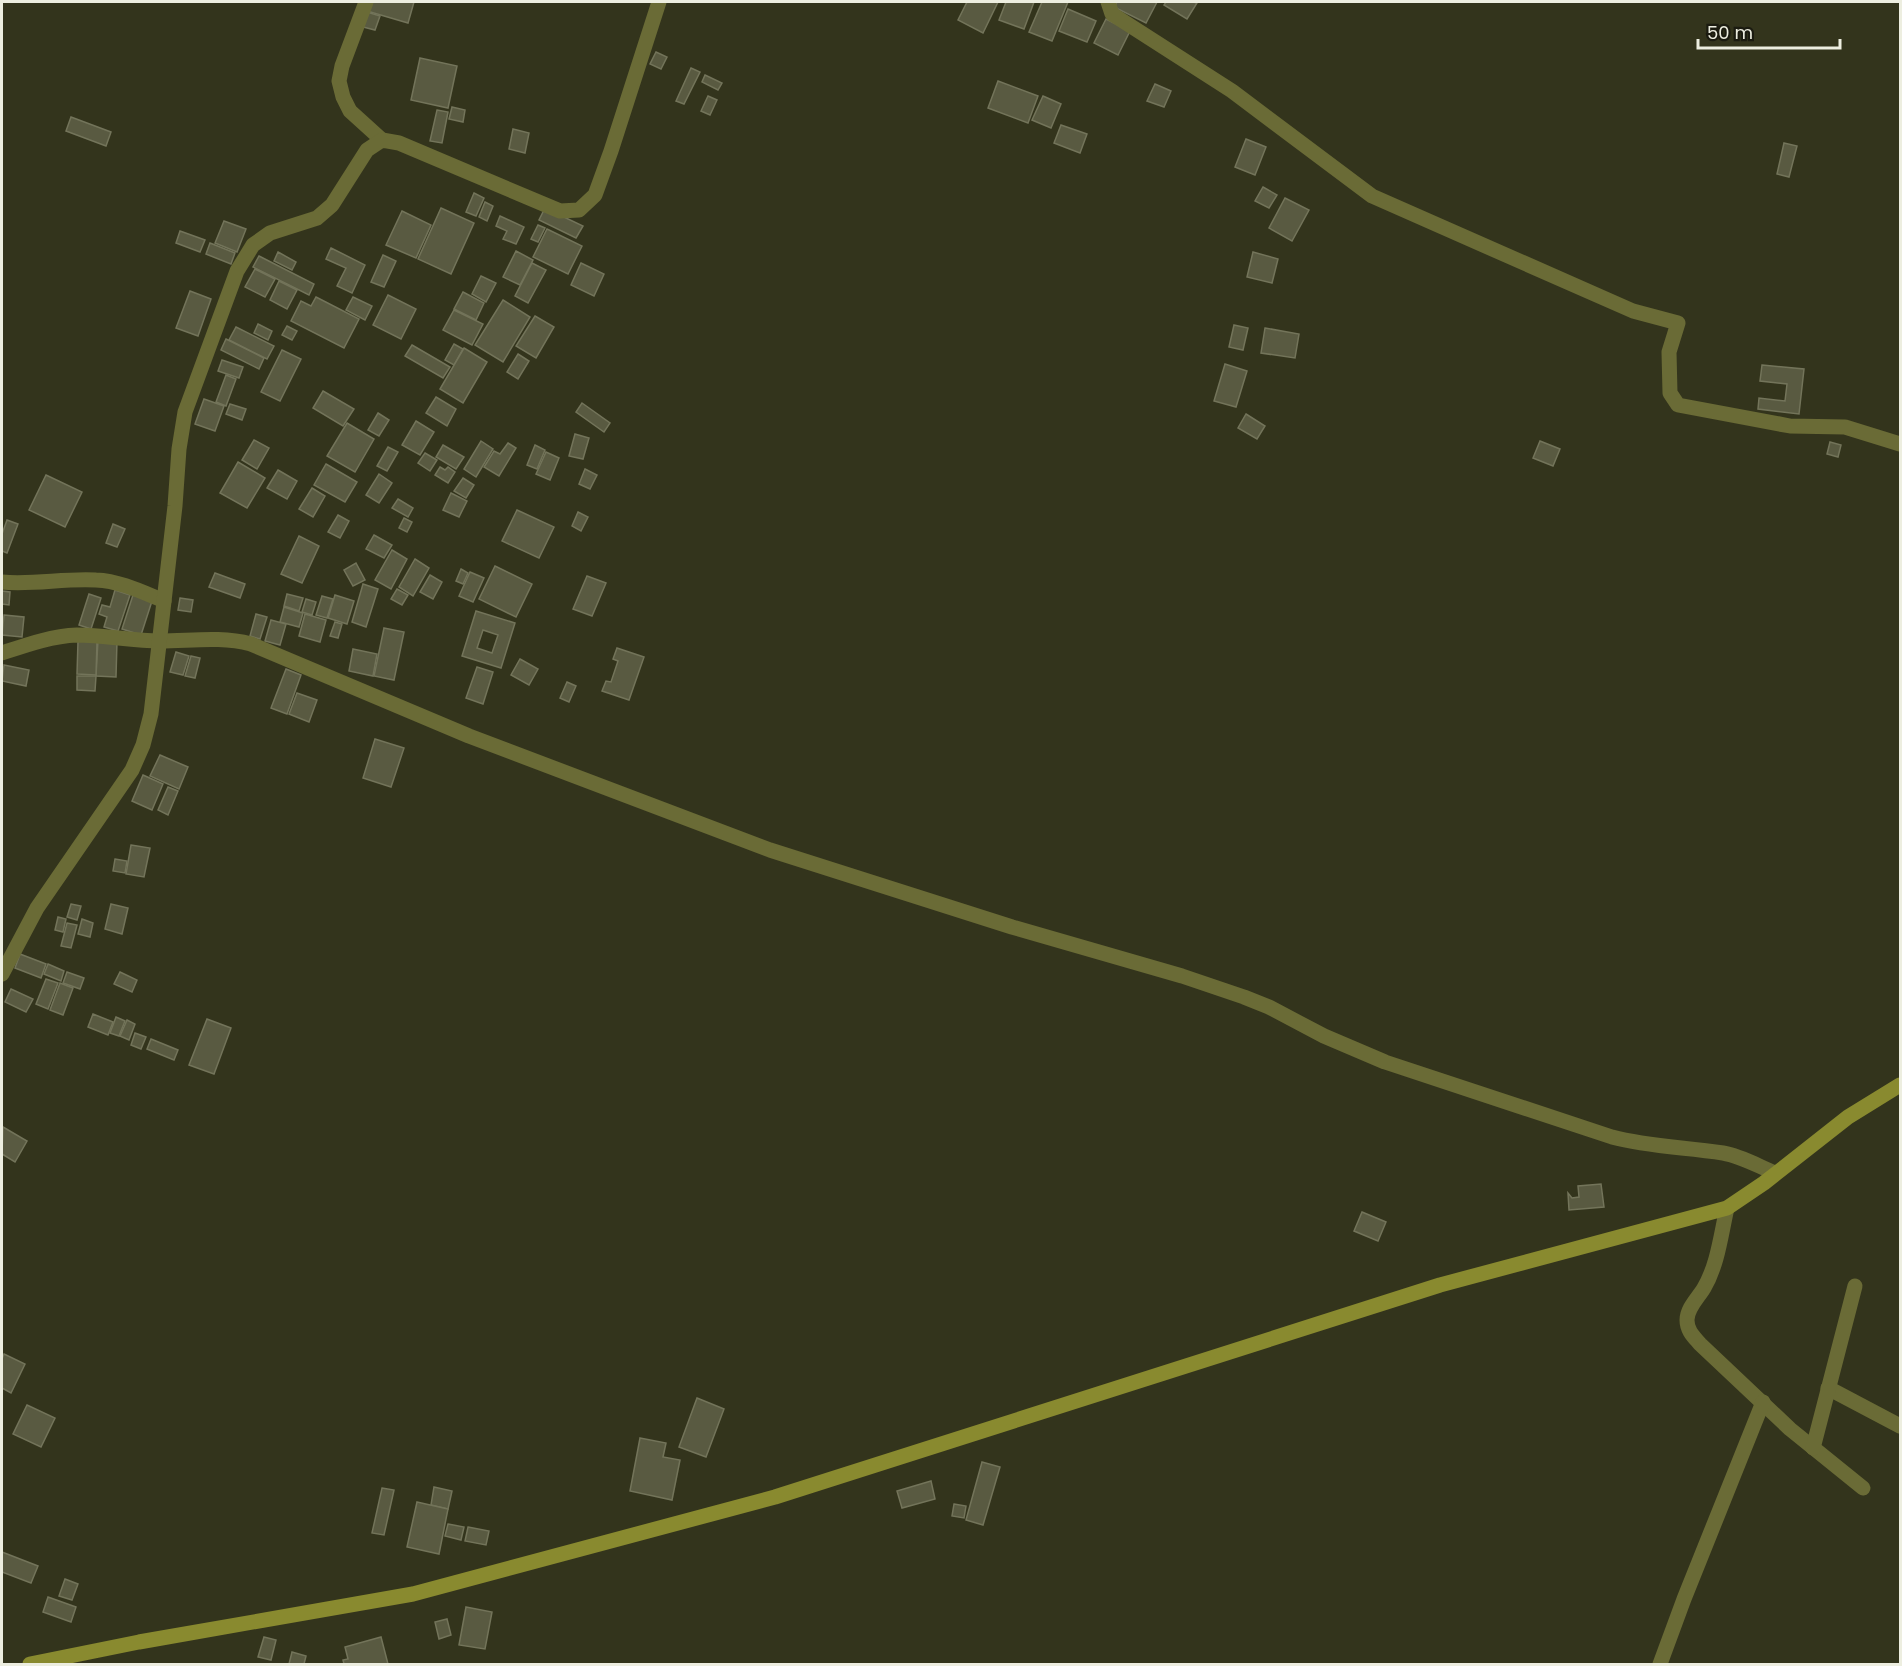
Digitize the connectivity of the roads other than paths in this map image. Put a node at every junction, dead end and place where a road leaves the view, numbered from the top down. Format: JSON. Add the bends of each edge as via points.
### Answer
{"nodes":[{"id":1,"x":366,"y":2,"type":"edge"},
{"id":2,"x":659,"y":2,"type":"edge"},
{"id":3,"x":1108,"y":2,"type":"edge"},
{"id":4,"x":382,"y":140,"type":"junction"},
{"id":5,"x":1900,"y":444,"type":"edge"},
{"id":6,"x":2,"y":582,"type":"edge"},
{"id":7,"x":164,"y":601,"type":"junction"},
{"id":8,"x":159,"y":641,"type":"junction"},
{"id":9,"x":2,"y":652,"type":"edge"},
{"id":10,"x":2,"y":974,"type":"edge"},
{"id":11,"x":1900,"y":1085,"type":"edge"},
{"id":12,"x":1775,"y":1173,"type":"junction"},
{"id":13,"x":1727,"y":1208,"type":"junction"},
{"id":14,"x":1855,"y":1286,"type":"dead end"},
{"id":15,"x":1828,"y":1388,"type":"junction"},
{"id":16,"x":1763,"y":1402,"type":"junction"},
{"id":17,"x":1900,"y":1426,"type":"edge"},
{"id":18,"x":1813,"y":1448,"type":"junction"},
{"id":19,"x":1863,"y":1488,"type":"dead end"},
{"id":20,"x":30,"y":1665,"type":"edge"},
{"id":21,"x":1660,"y":1665,"type":"edge"}],
"edges":[{"from":1,"to":4,"type":"street","via":[[339,81],[350,111]]},
{"from":2,"to":4,"type":"street","via":[[595,195],[579,210],[560,211],[399,143]]},
{"from":3,"to":5,"type":"street","via":[[1112,14],[1232,91],[1372,196],[1633,311],[1678,323],[1669,352],[1670,393],[1678,405],[1790,426],[1845,427]]},
{"from":4,"to":7,"type":"street","via":[[367,150],[332,205],[317,218],[270,233],[253,245],[237,271],[185,412]]},
{"from":6,"to":7,"type":"street","via":[[99,579]]},
{"from":7,"to":8,"type":"street"},
{"from":8,"to":9,"type":"street","via":[[75,635]]},
{"from":8,"to":10,"type":"street","via":[[151,714],[132,770],[37,908]]},
{"from":8,"to":12,"type":"street","via":[[213,638],[251,644],[469,736],[770,850],[1244,997],[1385,1062],[1612,1137],[1724,1153]]},
{"from":11,"to":12,"type":"main road","via":[[1848,1117]]},
{"from":12,"to":13,"type":"main road"},
{"from":13,"to":16,"type":"street","via":[[1713,1268],[1687,1319],[1689,1332]]},
{"from":13,"to":20,"type":"main road","via":[[1440,1285],[775,1497],[413,1594]]},
{"from":14,"to":15,"type":"street"},
{"from":15,"to":17,"type":"street"},
{"from":15,"to":18,"type":"street"},
{"from":16,"to":18,"type":"street"},
{"from":16,"to":21,"type":"street"},
{"from":18,"to":19,"type":"street"}]}
